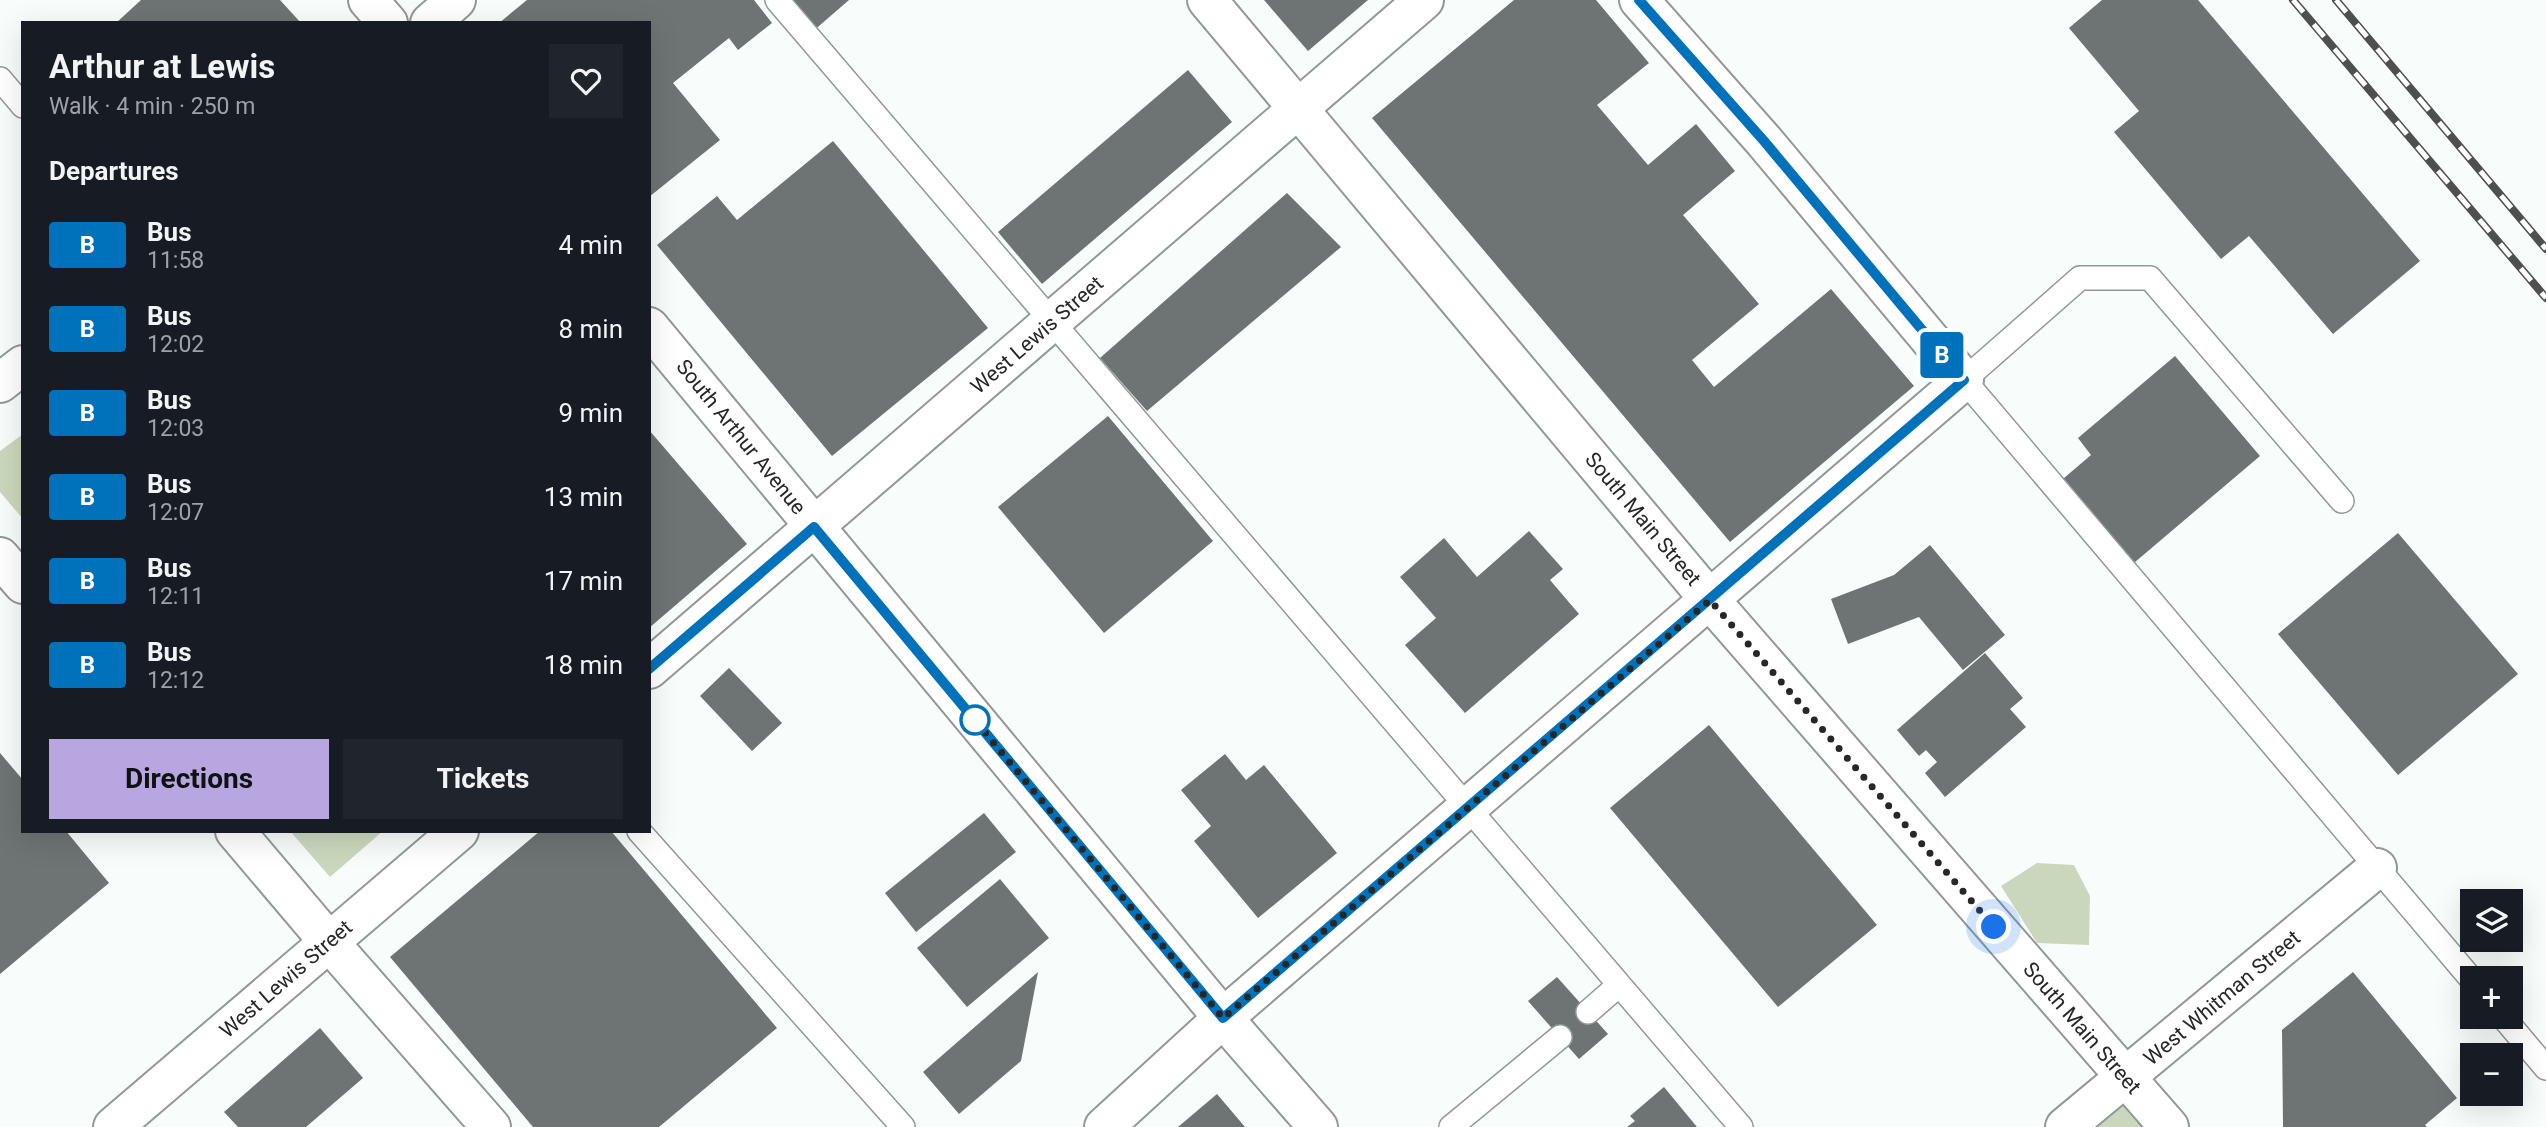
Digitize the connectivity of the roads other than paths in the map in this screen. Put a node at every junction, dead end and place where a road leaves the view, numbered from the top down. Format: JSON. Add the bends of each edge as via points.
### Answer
{"nodes":[{"id":1,"x":369,"y":0,"type":"edge"},
{"id":2,"x":456,"y":0,"type":"edge"},
{"id":3,"x":777,"y":0,"type":"edge"},
{"id":4,"x":1207,"y":0,"type":"edge"},
{"id":5,"x":1424,"y":0,"type":"edge"},
{"id":6,"x":1639,"y":0,"type":"edge"},
{"id":7,"x":386,"y":21,"type":"edge"},
{"id":8,"x":432,"y":21,"type":"edge"},
{"id":9,"x":0,"y":79,"type":"edge"},
{"id":10,"x":21,"y":104,"type":"edge"},
{"id":11,"x":1298,"y":109,"type":"junction"},
{"id":12,"x":1052,"y":322,"type":"junction"},
{"id":13,"x":651,"y":329,"type":"edge"},
{"id":14,"x":21,"y":367,"type":"edge"},
{"id":15,"x":1964,"y":380,"type":"junction"},
{"id":16,"x":0,"y":383,"type":"edge"},
{"id":17,"x":2342,"y":501,"type":"dead end"},
{"id":18,"x":814,"y":527,"type":"junction"},
{"id":19,"x":0,"y":557,"type":"edge"},
{"id":20,"x":21,"y":582,"type":"edge"},
{"id":21,"x":1710,"y":600,"type":"junction"},
{"id":22,"x":651,"y":667,"type":"edge"},
{"id":23,"x":1468,"y":808,"type":"junction"},
{"id":24,"x":237,"y":833,"type":"edge"},
{"id":25,"x":457,"y":833,"type":"edge"},
{"id":26,"x":641,"y":833,"type":"edge"},
{"id":27,"x":2377,"y":868,"type":"junction"},
{"id":28,"x":329,"y":942,"type":"junction"},
{"id":29,"x":2460,"y":966,"type":"edge"},
{"id":30,"x":1619,"y":985,"type":"junction"},
{"id":31,"x":1588,"y":1012,"type":"dead end"},
{"id":32,"x":1223,"y":1018,"type":"junction"},
{"id":33,"x":2513,"y":1029,"type":"edge"},
{"id":34,"x":1560,"y":1037,"type":"dead end"},
{"id":35,"x":2546,"y":1068,"type":"edge"},
{"id":36,"x":2125,"y":1079,"type":"junction"},
{"id":37,"x":113,"y":1127,"type":"edge"},
{"id":38,"x":491,"y":1127,"type":"edge"},
{"id":39,"x":903,"y":1127,"type":"edge"},
{"id":40,"x":1104,"y":1127,"type":"edge"},
{"id":41,"x":1318,"y":1127,"type":"edge"},
{"id":42,"x":1451,"y":1127,"type":"edge"},
{"id":43,"x":1741,"y":1127,"type":"edge"},
{"id":44,"x":2065,"y":1127,"type":"edge"},
{"id":45,"x":2169,"y":1127,"type":"edge"}],
"edges":[{"from":1,"to":7,"type":"street"},
{"from":2,"to":8,"type":"street"},
{"from":3,"to":12,"type":"lane"},
{"from":4,"to":11,"type":"street","name":"South Main Street"},
{"from":5,"to":11,"type":"street","name":"West Lewis Street"},
{"from":6,"to":15,"type":"street"},
{"from":9,"to":10,"type":"lane"},
{"from":11,"to":12,"type":"street","name":"West Lewis Street"},
{"from":11,"to":21,"type":"street","name":"South Main Street"},
{"from":12,"to":18,"type":"street","name":"West Lewis Street"},
{"from":12,"to":23,"type":"lane"},
{"from":13,"to":18,"type":"street","name":"South Arthur Avenue"},
{"from":14,"to":16,"type":"street"},
{"from":15,"to":17,"type":"lane","via":[[2080,278],[2150,278]]},
{"from":15,"to":21,"type":"street"},
{"from":15,"to":27,"type":"lane"},
{"from":18,"to":22,"type":"street","name":"West Lewis Street"},
{"from":18,"to":32,"type":"street","name":"South Arthur Avenue"},
{"from":19,"to":20,"type":"street"},
{"from":21,"to":23,"type":"street"},
{"from":21,"to":36,"type":"street","name":"South Main Street"},
{"from":23,"to":30,"type":"lane"},
{"from":23,"to":32,"type":"street"},
{"from":24,"to":28,"type":"street"},
{"from":25,"to":28,"type":"street","name":"West Lewis Street"},
{"from":26,"to":39,"type":"lane"},
{"from":27,"to":29,"type":"lane"},
{"from":27,"to":36,"type":"street","name":"West Whitman Street"},
{"from":28,"to":37,"type":"street","name":"West Lewis Street"},
{"from":28,"to":38,"type":"street"},
{"from":30,"to":31,"type":"lane"},
{"from":30,"to":43,"type":"lane"},
{"from":32,"to":40,"type":"street"},
{"from":32,"to":41,"type":"street","name":"South Arthur Avenue"},
{"from":33,"to":35,"type":"lane"},
{"from":34,"to":42,"type":"lane"},
{"from":36,"to":44,"type":"street","name":"West Whitman Street"},
{"from":36,"to":45,"type":"street","name":"South Main Street"}]}
